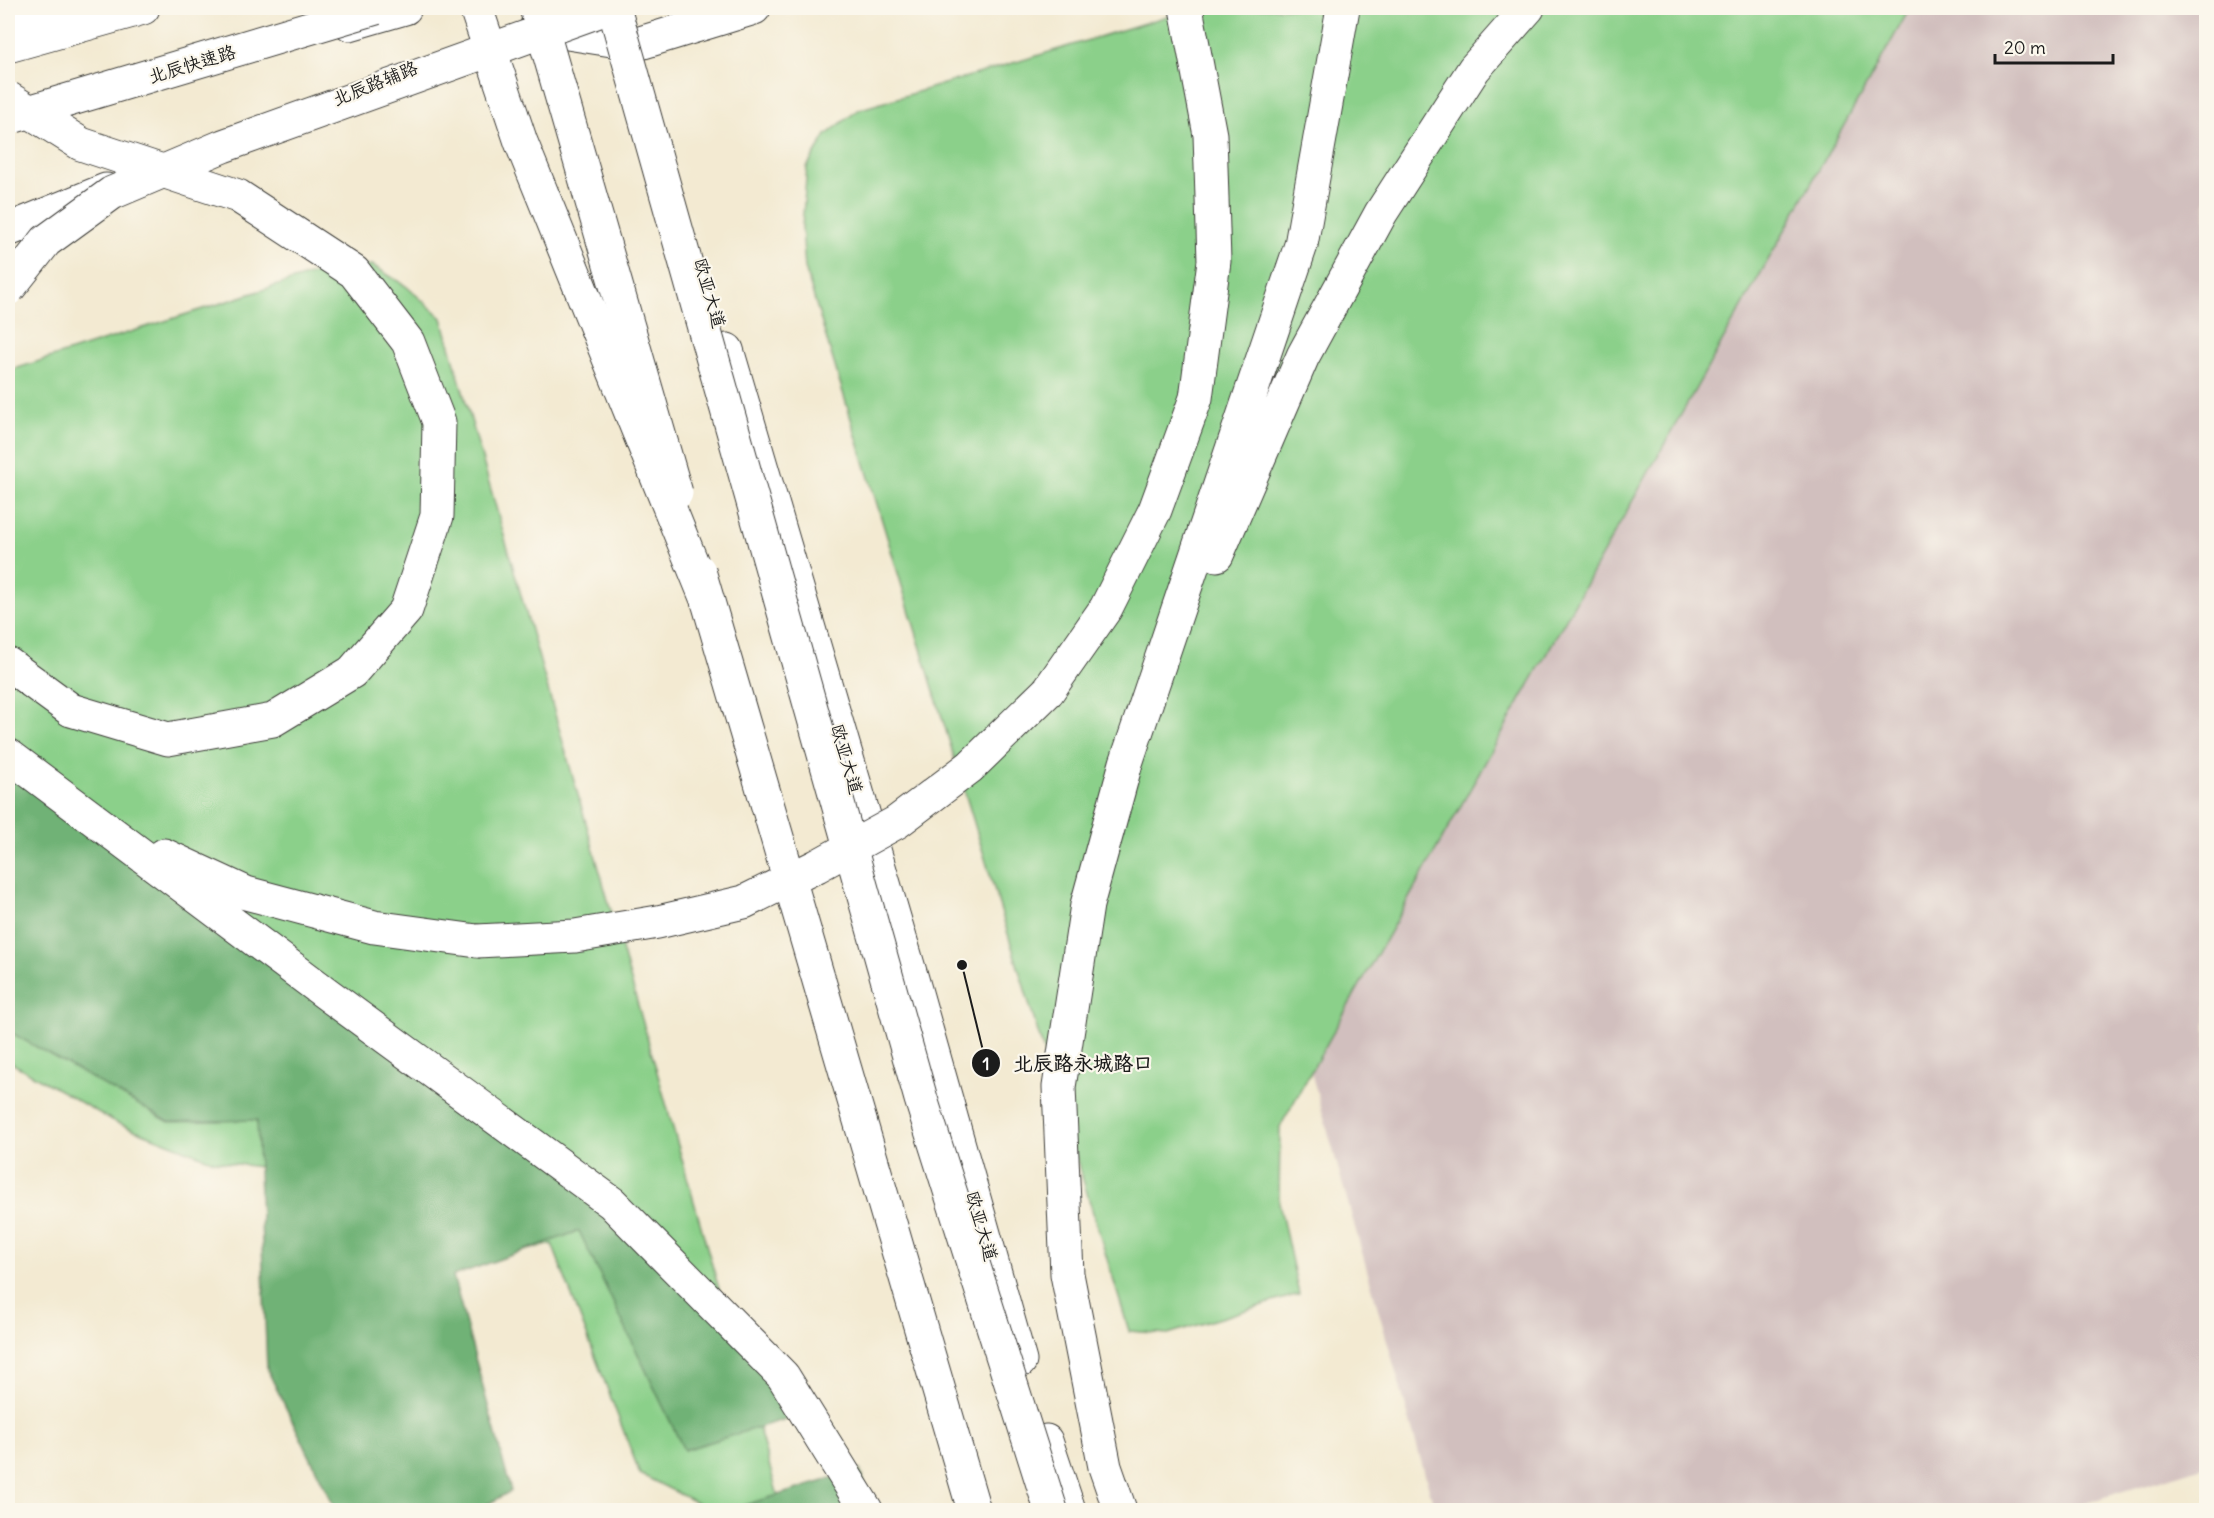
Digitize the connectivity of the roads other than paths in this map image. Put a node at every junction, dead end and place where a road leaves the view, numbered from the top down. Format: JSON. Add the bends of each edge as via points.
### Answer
{"nodes":[{"id":1,"x":46,"y":8,"type":"edge"},
{"id":2,"x":143,"y":8,"type":"edge"},
{"id":3,"x":376,"y":8,"type":"edge"},
{"id":4,"x":405,"y":8,"type":"edge"},
{"id":5,"x":476,"y":8,"type":"edge"},
{"id":6,"x":607,"y":8,"type":"edge"},
{"id":7,"x":615,"y":8,"type":"edge"},
{"id":8,"x":627,"y":8,"type":"edge"},
{"id":9,"x":754,"y":8,"type":"edge"},
{"id":10,"x":1186,"y":8,"type":"edge"},
{"id":11,"x":1343,"y":8,"type":"edge"},
{"id":12,"x":1528,"y":8,"type":"edge"},
{"id":13,"x":532,"y":14,"type":"edge"},
{"id":14,"x":8,"y":18,"type":"edge"},
{"id":15,"x":637,"y":44,"type":"junction"},
{"id":16,"x":8,"y":46,"type":"edge"},
{"id":17,"x":8,"y":98,"type":"edge"},
{"id":18,"x":8,"y":118,"type":"edge"},
{"id":19,"x":8,"y":130,"type":"edge"},
{"id":20,"x":8,"y":230,"type":"edge"},
{"id":21,"x":8,"y":289,"type":"edge"},
{"id":22,"x":707,"y":600,"type":"junction"},
{"id":23,"x":8,"y":664,"type":"edge"},
{"id":24,"x":8,"y":755,"type":"edge"},
{"id":25,"x":1126,"y":763,"type":"junction"},
{"id":26,"x":100,"y":824,"type":"junction"},
{"id":27,"x":866,"y":1510,"type":"edge"},
{"id":28,"x":960,"y":1510,"type":"edge"},
{"id":29,"x":974,"y":1510,"type":"edge"},
{"id":30,"x":1052,"y":1510,"type":"edge"},
{"id":31,"x":1069,"y":1510,"type":"edge"},
{"id":32,"x":1120,"y":1510,"type":"edge"}],
"edges":[{"from":1,"to":14,"type":"main road"},
{"from":2,"to":16,"type":"main road"},
{"from":3,"to":18,"type":"main road","name":"北辰快速路","bridge":true},
{"from":4,"to":19,"type":"main road"},
{"from":5,"to":22,"type":"main road","bridge":true,"via":[[521,142]]},
{"from":6,"to":21,"type":"main road","bridge":true,"via":[[223,146],[112,193],[46,241]]},
{"from":7,"to":30,"type":"main road","bridge":true,"via":[[921,1099]]},
{"from":8,"to":15,"type":"main road","name":"欧亚大道"},
{"from":9,"to":15,"type":"main road","name":"北辰路辅路"},
{"from":10,"to":26,"type":"main road","bridge":true,"via":[[1210,135],[1214,261],[1196,398],[1155,510],[1106,608],[1048,691],[970,767],[897,822],[744,903],[575,936],[477,941],[374,927],[246,893]]},
{"from":11,"to":25,"type":"main road","via":[[1301,245]]},
{"from":12,"to":25,"type":"main road","via":[[1473,69],[1381,213],[1303,356]]},
{"from":13,"to":15,"type":"main road","name":"北辰路辅路"},
{"from":13,"to":20,"type":"main road","name":"北辰路辅路","via":[[430,61]]},
{"from":13,"to":22,"type":"main road","bridge":true},
{"from":13,"to":28,"type":"main road","via":[[597,262],[839,1108]]},
{"from":15,"to":31,"type":"main road","name":"欧亚大道","via":[[912,979],[1024,1378]]},
{"from":17,"to":23,"type":"main road","bridge":true,"via":[[81,144],[238,196],[354,272],[408,342],[439,422],[437,516],[406,610],[352,672],[273,720],[168,739],[70,710]]},
{"from":22,"to":29,"type":"main road","bridge":true},
{"from":24,"to":26,"type":"main road"},
{"from":25,"to":32,"type":"main road","via":[[1087,905],[1059,1087],[1067,1274],[1105,1467]]},
{"from":26,"to":27,"type":"main road","via":[[612,1203],[783,1376]]}]}
